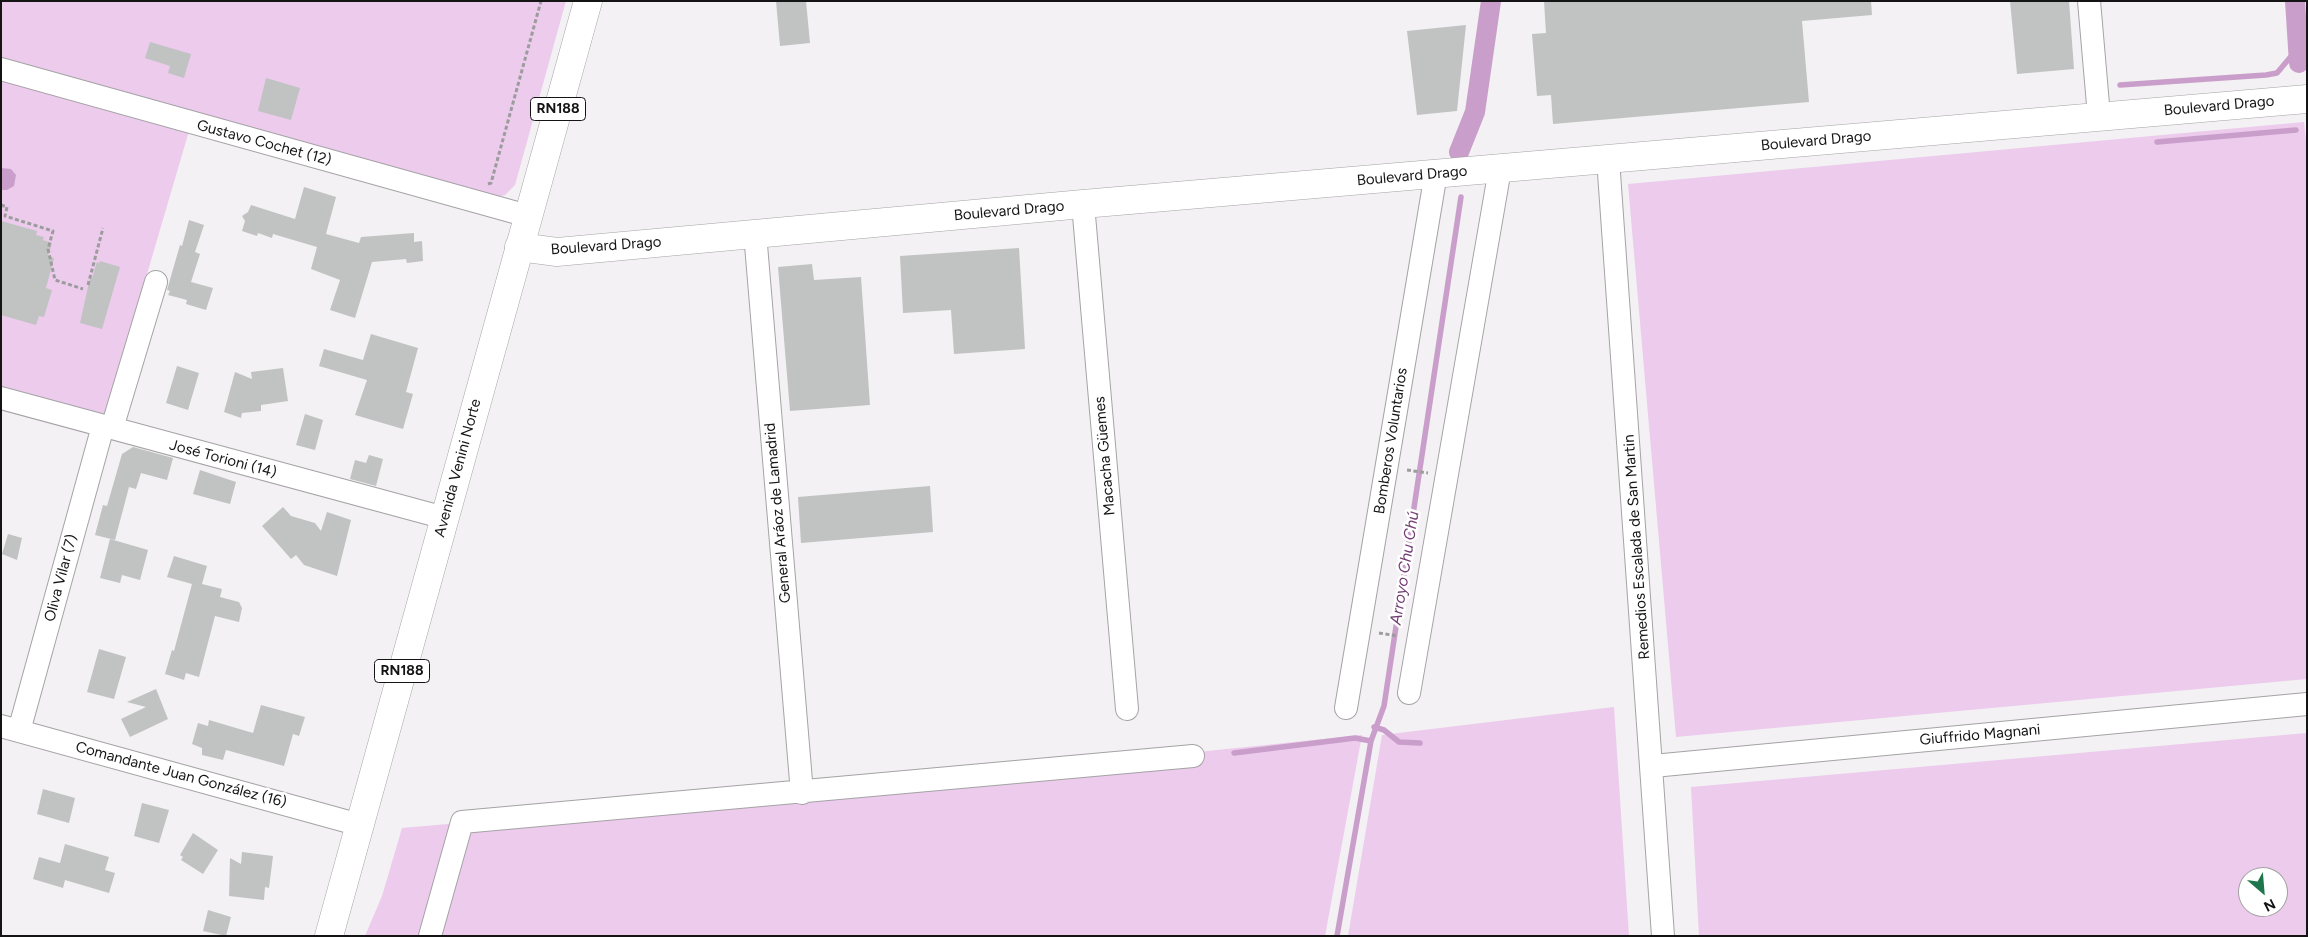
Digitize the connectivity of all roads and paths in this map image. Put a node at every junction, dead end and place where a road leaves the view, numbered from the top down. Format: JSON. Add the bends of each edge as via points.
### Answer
{"nodes":[{"id":1,"x":541,"y":1,"type":"edge"},
{"id":2,"x":588,"y":1,"type":"edge"},
{"id":3,"x":2088,"y":1,"type":"edge"},
{"id":4,"x":1,"y":69,"type":"edge"},
{"id":5,"x":2307,"y":99,"type":"edge"},
{"id":6,"x":2099,"y":116,"type":"junction"},
{"id":7,"x":1608,"y":158,"type":"junction"},
{"id":8,"x":1491,"y":169,"type":"junction"},
{"id":9,"x":1439,"y":173,"type":"junction"},
{"id":10,"x":477,"y":202,"type":"junction"},
{"id":11,"x":1083,"y":204,"type":"junction"},
{"id":12,"x":1,"y":205,"type":"edge"},
{"id":13,"x":528,"y":216,"type":"junction"},
{"id":14,"x":103,"y":228,"type":"dead end"},
{"id":15,"x":755,"y":233,"type":"junction"},
{"id":16,"x":519,"y":247,"type":"junction"},
{"id":17,"x":156,"y":282,"type":"dead end"},
{"id":18,"x":88,"y":285,"type":"dead end"},
{"id":19,"x":83,"y":289,"type":"dead end"},
{"id":20,"x":1,"y":398,"type":"edge"},
{"id":21,"x":108,"y":427,"type":"junction"},
{"id":22,"x":1409,"y":470,"type":"dead end"},
{"id":23,"x":1434,"y":474,"type":"dead end"},
{"id":24,"x":445,"y":518,"type":"junction"},
{"id":25,"x":1380,"y":633,"type":"dead end"},
{"id":26,"x":1406,"y":637,"type":"dead end"},
{"id":27,"x":1409,"y":693,"type":"dead end"},
{"id":28,"x":2307,"y":704,"type":"edge"},
{"id":29,"x":1346,"y":708,"type":"dead end"},
{"id":30,"x":1127,"y":709,"type":"dead end"},
{"id":31,"x":10,"y":728,"type":"edge"},
{"id":32,"x":1194,"y":756,"type":"dead end"},
{"id":33,"x":1653,"y":766,"type":"junction"},
{"id":34,"x":802,"y":793,"type":"junction"},
{"id":35,"x":360,"y":825,"type":"junction"},
{"id":36,"x":329,"y":936,"type":"edge"},
{"id":37,"x":430,"y":936,"type":"edge"},
{"id":38,"x":1663,"y":936,"type":"edge"}],
"edges":[{"from":1,"to":10,"type":"path","via":[[491,183],[481,188]]},
{"from":2,"to":13,"type":"main road","name":"Avenida Venini Norte","number":"RN188"},
{"from":3,"to":6,"type":"street"},
{"from":4,"to":10,"type":"street","name":"Gustavo Cochet (12)"},
{"from":5,"to":6,"type":"main road","name":"Boulevard Drago"},
{"from":6,"to":7,"type":"main road","name":"Boulevard Drago"},
{"from":7,"to":8,"type":"main road","name":"Boulevard Drago"},
{"from":7,"to":33,"type":"street","name":"Remedios Escalada de San Martin"},
{"from":8,"to":9,"type":"main road","name":"Boulevard Drago"},
{"from":8,"to":27,"type":"street"},
{"from":9,"to":11,"type":"main road","name":"Boulevard Drago"},
{"from":9,"to":29,"type":"street","name":"Bomberos Voluntarios"},
{"from":10,"to":13,"type":"street","name":"Gustavo Cochet (12)"},
{"from":11,"to":15,"type":"main road","name":"Boulevard Drago"},
{"from":11,"to":30,"type":"street","name":"Macacha Güemes"},
{"from":12,"to":19,"type":"path","via":[[7,206],[4,216],[53,231],[48,249],[54,280]]},
{"from":13,"to":16,"type":"main road","name":"Avenida Venini Norte","number":"RN188"},
{"from":14,"to":18,"type":"path"},
{"from":15,"to":16,"type":"main road","name":"Boulevard Drago","via":[[556,252]]},
{"from":15,"to":34,"type":"street","name":"General Aráoz de Lamadrid"},
{"from":16,"to":24,"type":"main road","name":"Avenida Venini Norte","number":"RN188"},
{"from":17,"to":21,"type":"street","name":"Oliva Vilar (7)"},
{"from":20,"to":21,"type":"street","name":"José Torioni (14)"},
{"from":21,"to":24,"type":"street","name":"José Torioni (14)"},
{"from":21,"to":31,"type":"street","name":"Oliva Vilar (7)"},
{"from":22,"to":23,"type":"path"},
{"from":24,"to":35,"type":"main road","name":"Avenida Venini Norte","number":"RN188"},
{"from":25,"to":26,"type":"path"},
{"from":28,"to":33,"type":"street","name":"Giuffrido Magnani"},
{"from":31,"to":35,"type":"street","name":"Comandante Juan González (16)"},
{"from":32,"to":34,"type":"street"},
{"from":33,"to":38,"type":"street","name":"Remedios Escalada de San Martin"},
{"from":34,"to":37,"type":"street","via":[[462,822]]},
{"from":35,"to":36,"type":"main road","name":"Avenida Venini Norte","number":"RN188"}]}
